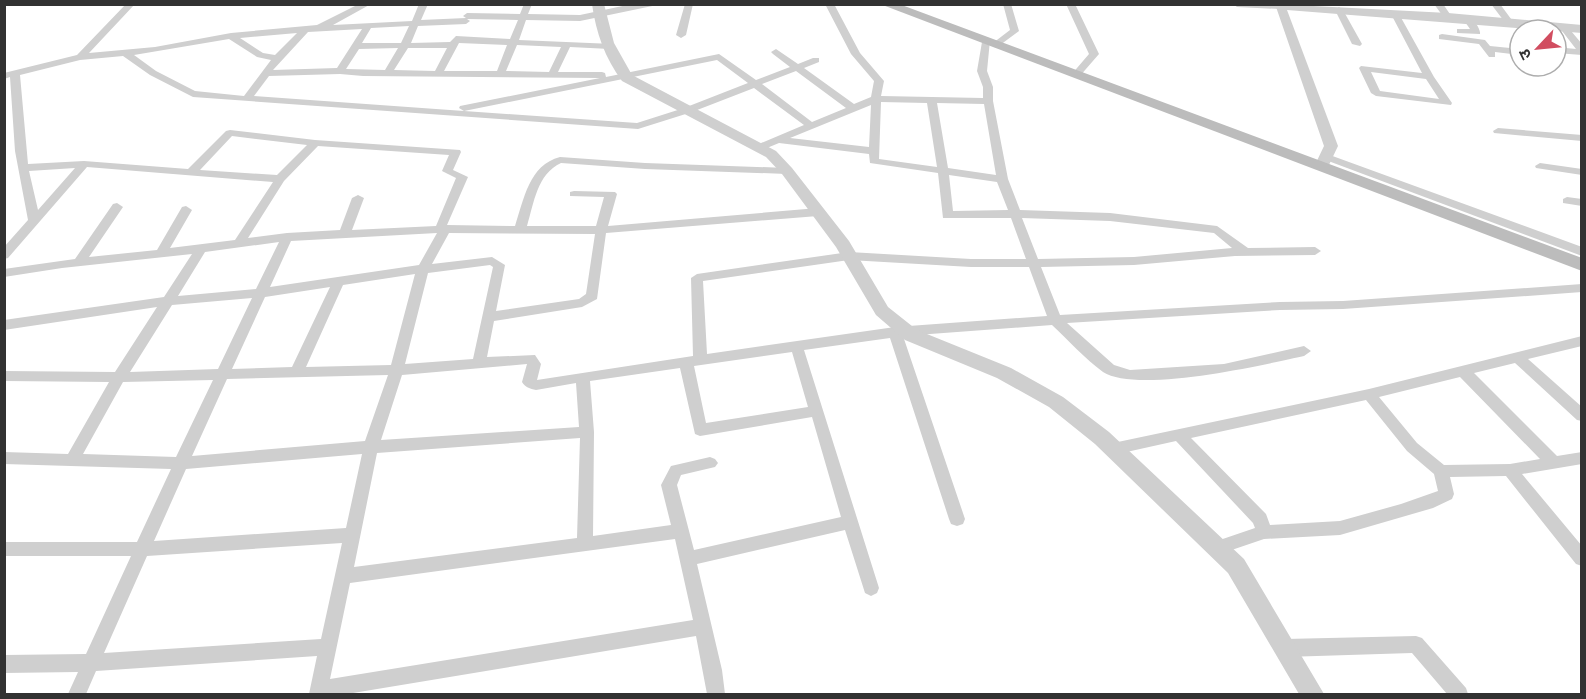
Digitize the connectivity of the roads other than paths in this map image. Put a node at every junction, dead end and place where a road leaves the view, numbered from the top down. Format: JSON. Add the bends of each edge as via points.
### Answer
{"nodes":[{"id":1,"x":131,"y":4,"type":"edge"},
{"id":2,"x":367,"y":4,"type":"edge"},
{"id":3,"x":424,"y":4,"type":"edge"},
{"id":4,"x":471,"y":4,"type":"edge"},
{"id":5,"x":528,"y":4,"type":"edge"},
{"id":6,"x":658,"y":4,"type":"edge"},
{"id":7,"x":829,"y":4,"type":"edge"},
{"id":8,"x":886,"y":4,"type":"edge"},
{"id":9,"x":1007,"y":4,"type":"edge"},
{"id":10,"x":1070,"y":4,"type":"edge"},
{"id":11,"x":1237,"y":4,"type":"edge"},
{"id":12,"x":1438,"y":4,"type":"edge"},
{"id":13,"x":1495,"y":4,"type":"edge"},
{"id":14,"x":687,"y":5,"type":"edge"},
{"id":15,"x":1280,"y":5,"type":"edge"},
{"id":16,"x":1334,"y":8,"type":"edge"},
{"id":17,"x":1367,"y":8,"type":"edge"},
{"id":18,"x":599,"y":9,"type":"edge"},
{"id":19,"x":912,"y":9,"type":"edge"},
{"id":20,"x":1395,"y":14,"type":"junction"},
{"id":21,"x":524,"y":16,"type":"junction"},
{"id":22,"x":466,"y":18,"type":"junction"},
{"id":23,"x":1508,"y":20,"type":"edge"},
{"id":24,"x":416,"y":22,"type":"junction"},
{"id":25,"x":1508,"y":22,"type":"edge"},
{"id":26,"x":369,"y":24,"type":"junction"},
{"id":27,"x":319,"y":28,"type":"junction"},
{"id":28,"x":1446,"y":28,"type":"junction"},
{"id":29,"x":306,"y":29,"type":"junction"},
{"id":30,"x":1568,"y":34,"type":"edge"},
{"id":31,"x":681,"y":35,"type":"dead end"},
{"id":32,"x":231,"y":36,"type":"junction"},
{"id":33,"x":455,"y":42,"type":"junction"},
{"id":34,"x":513,"y":42,"type":"junction"},
{"id":35,"x":567,"y":44,"type":"junction"},
{"id":36,"x":991,"y":44,"type":"junction"},
{"id":37,"x":1358,"y":44,"type":"dead end"},
{"id":38,"x":405,"y":45,"type":"junction"},
{"id":39,"x":355,"y":46,"type":"junction"},
{"id":40,"x":610,"y":46,"type":"junction"},
{"id":41,"x":1581,"y":51,"type":"edge"},
{"id":42,"x":776,"y":52,"type":"dead end"},
{"id":43,"x":1508,"y":52,"type":"edge"},
{"id":44,"x":125,"y":53,"type":"junction"},
{"id":45,"x":80,"y":57,"type":"junction"},
{"id":46,"x":277,"y":58,"type":"junction"},
{"id":47,"x":816,"y":60,"type":"dead end"},
{"id":48,"x":796,"y":68,"type":"junction"},
{"id":49,"x":340,"y":71,"type":"junction"},
{"id":50,"x":439,"y":72,"type":"junction"},
{"id":51,"x":266,"y":73,"type":"junction"},
{"id":52,"x":388,"y":73,"type":"junction"},
{"id":53,"x":501,"y":73,"type":"junction"},
{"id":54,"x":553,"y":73,"type":"junction"},
{"id":55,"x":10,"y":74,"type":"edge"},
{"id":56,"x":1077,"y":75,"type":"junction"},
{"id":57,"x":625,"y":76,"type":"junction"},
{"id":58,"x":1428,"y":77,"type":"junction"},
{"id":59,"x":754,"y":85,"type":"junction"},
{"id":60,"x":247,"y":99,"type":"junction"},
{"id":61,"x":876,"y":99,"type":"junction"},
{"id":62,"x":932,"y":100,"type":"junction"},
{"id":63,"x":988,"y":101,"type":"junction"},
{"id":64,"x":853,"y":108,"type":"junction"},
{"id":65,"x":688,"y":110,"type":"junction"},
{"id":66,"x":445,"y":111,"type":"junction"},
{"id":67,"x":810,"y":125,"type":"junction"},
{"id":68,"x":1498,"y":130,"type":"dead end"},
{"id":69,"x":1581,"y":138,"type":"edge"},
{"id":70,"x":776,"y":140,"type":"junction"},
{"id":71,"x":315,"y":143,"type":"junction"},
{"id":72,"x":758,"y":147,"type":"junction"},
{"id":73,"x":874,"y":151,"type":"junction"},
{"id":74,"x":1324,"y":162,"type":"junction"},
{"id":75,"x":84,"y":164,"type":"junction"},
{"id":76,"x":1540,"y":166,"type":"dead end"},
{"id":77,"x":24,"y":168,"type":"junction"},
{"id":78,"x":192,"y":171,"type":"junction"},
{"id":79,"x":787,"y":171,"type":"junction"},
{"id":80,"x":942,"y":171,"type":"junction"},
{"id":81,"x":1581,"y":172,"type":"edge"},
{"id":82,"x":280,"y":179,"type":"junction"},
{"id":83,"x":1002,"y":179,"type":"junction"},
{"id":84,"x":574,"y":194,"type":"dead end"},
{"id":85,"x":358,"y":198,"type":"dead end"},
{"id":86,"x":1567,"y":201,"type":"dead end"},
{"id":87,"x":1581,"y":203,"type":"edge"},
{"id":88,"x":117,"y":207,"type":"dead end"},
{"id":89,"x":186,"y":210,"type":"dead end"},
{"id":90,"x":818,"y":212,"type":"junction"},
{"id":91,"x":1016,"y":214,"type":"junction"},
{"id":92,"x":34,"y":221,"type":"junction"},
{"id":93,"x":442,"y":229,"type":"junction"},
{"id":94,"x":520,"y":229,"type":"junction"},
{"id":95,"x":601,"y":230,"type":"junction"},
{"id":96,"x":345,"y":234,"type":"junction"},
{"id":97,"x":287,"y":237,"type":"junction"},
{"id":98,"x":239,"y":243,"type":"junction"},
{"id":99,"x":201,"y":249,"type":"junction"},
{"id":100,"x":1315,"y":251,"type":"dead end"},
{"id":101,"x":1245,"y":252,"type":"junction"},
{"id":102,"x":1581,"y":252,"type":"edge"},
{"id":103,"x":161,"y":253,"type":"junction"},
{"id":104,"x":4,"y":255,"type":"edge"},
{"id":105,"x":849,"y":256,"type":"junction"},
{"id":106,"x":79,"y":262,"type":"junction"},
{"id":107,"x":1034,"y":263,"type":"junction"},
{"id":108,"x":1581,"y":265,"type":"edge"},
{"id":109,"x":423,"y":269,"type":"junction"},
{"id":110,"x":4,"y":273,"type":"edge"},
{"id":111,"x":339,"y":281,"type":"junction"},
{"id":112,"x":1581,"y":288,"type":"edge"},
{"id":113,"x":261,"y":293,"type":"junction"},
{"id":114,"x":167,"y":302,"type":"junction"},
{"id":115,"x":489,"y":317,"type":"junction"},
{"id":116,"x":1054,"y":320,"type":"junction"},
{"id":117,"x":4,"y":325,"type":"edge"},
{"id":118,"x":901,"y":331,"type":"junction"},
{"id":119,"x":1581,"y":341,"type":"edge"},
{"id":120,"x":796,"y":345,"type":"junction"},
{"id":121,"x":1304,"y":351,"type":"dead end"},
{"id":122,"x":1517,"y":357,"type":"junction"},
{"id":123,"x":693,"y":361,"type":"junction"},
{"id":124,"x":479,"y":363,"type":"junction"},
{"id":125,"x":397,"y":370,"type":"junction"},
{"id":126,"x":297,"y":371,"type":"junction"},
{"id":127,"x":1463,"y":371,"type":"junction"},
{"id":128,"x":4,"y":376,"type":"edge"},
{"id":129,"x":222,"y":376,"type":"junction"},
{"id":130,"x":119,"y":377,"type":"junction"},
{"id":131,"x":583,"y":377,"type":"junction"},
{"id":132,"x":1369,"y":394,"type":"junction"},
{"id":133,"x":817,"y":411,"type":"junction"},
{"id":134,"x":1581,"y":416,"type":"edge"},
{"id":135,"x":586,"y":432,"type":"junction"},
{"id":136,"x":1179,"y":435,"type":"junction"},
{"id":137,"x":371,"y":447,"type":"junction"},
{"id":138,"x":1113,"y":449,"type":"junction"},
{"id":139,"x":4,"y":458,"type":"edge"},
{"id":140,"x":1581,"y":459,"type":"edge"},
{"id":141,"x":72,"y":460,"type":"junction"},
{"id":142,"x":181,"y":463,"type":"junction"},
{"id":143,"x":710,"y":463,"type":"dead end"},
{"id":144,"x":1554,"y":463,"type":"junction"},
{"id":145,"x":1510,"y":470,"type":"junction"},
{"id":146,"x":1441,"y":471,"type":"junction"},
{"id":147,"x":957,"y":519,"type":"dead end"},
{"id":148,"x":850,"y":522,"type":"junction"},
{"id":149,"x":681,"y":531,"type":"junction"},
{"id":150,"x":1264,"y":532,"type":"junction"},
{"id":151,"x":352,"y":535,"type":"junction"},
{"id":152,"x":585,"y":545,"type":"junction"},
{"id":153,"x":1217,"y":548,"type":"junction"},
{"id":154,"x":4,"y":549,"type":"edge"},
{"id":155,"x":142,"y":549,"type":"junction"},
{"id":156,"x":688,"y":559,"type":"junction"},
{"id":157,"x":1581,"y":559,"type":"edge"},
{"id":158,"x":343,"y":576,"type":"junction"},
{"id":159,"x":871,"y":588,"type":"dead end"},
{"id":160,"x":703,"y":627,"type":"junction"},
{"id":161,"x":328,"y":647,"type":"junction"},
{"id":162,"x":1285,"y":648,"type":"junction"},
{"id":163,"x":91,"y":663,"type":"junction"},
{"id":164,"x":4,"y":664,"type":"edge"},
{"id":165,"x":319,"y":692,"type":"edge"},
{"id":166,"x":77,"y":694,"type":"edge"},
{"id":167,"x":716,"y":694,"type":"edge"},
{"id":168,"x":1312,"y":694,"type":"edge"},
{"id":169,"x":1459,"y":694,"type":"edge"}],
"edges":[{"from":1,"to":45,"type":"street"},
{"from":2,"to":27,"type":"street"},
{"from":3,"to":24,"type":"street"},
{"from":4,"to":22,"type":"street"},
{"from":5,"to":21,"type":"street"},
{"from":6,"to":18,"type":"street"},
{"from":7,"to":61,"type":"street","via":[[856,54],[879,81]]},
{"from":8,"to":19,"type":"main road"},
{"from":9,"to":36,"type":"street","via":[[1015,31]]},
{"from":10,"to":56,"type":"street","via":[[1094,54]]},
{"from":11,"to":15,"type":"street"},
{"from":12,"to":28,"type":"street"},
{"from":13,"to":23,"type":"street"},
{"from":14,"to":31,"type":"street"},
{"from":15,"to":16,"type":"street"},
{"from":15,"to":74,"type":"street","via":[[1331,146]]},
{"from":16,"to":17,"type":"street"},
{"from":16,"to":37,"type":"street"},
{"from":17,"to":20,"type":"street"},
{"from":18,"to":21,"type":"street","via":[[580,18]]},
{"from":18,"to":40,"type":"street","via":[[601,28]]},
{"from":19,"to":36,"type":"main road"},
{"from":20,"to":28,"type":"street"},
{"from":20,"to":58,"type":"street"},
{"from":21,"to":22,"type":"street"},
{"from":21,"to":34,"type":"street"},
{"from":22,"to":24,"type":"street"},
{"from":22,"to":33,"type":"street"},
{"from":24,"to":26,"type":"street"},
{"from":24,"to":38,"type":"street"},
{"from":25,"to":28,"type":"street","via":[[1467,19]]},
{"from":26,"to":27,"type":"street"},
{"from":26,"to":39,"type":"street"},
{"from":27,"to":29,"type":"street"},
{"from":28,"to":43,"type":"street","via":[[1482,42],[1490,52]]},
{"from":29,"to":32,"type":"street"},
{"from":29,"to":46,"type":"street"},
{"from":30,"to":41,"type":"street"},
{"from":32,"to":44,"type":"street"},
{"from":32,"to":46,"type":"street","via":[[261,55]]},
{"from":33,"to":34,"type":"street"},
{"from":33,"to":38,"type":"street"},
{"from":33,"to":50,"type":"street"},
{"from":34,"to":35,"type":"street"},
{"from":34,"to":53,"type":"street"},
{"from":35,"to":40,"type":"street"},
{"from":35,"to":54,"type":"street"},
{"from":36,"to":56,"type":"main road"},
{"from":36,"to":63,"type":"street","via":[[982,71]]},
{"from":38,"to":39,"type":"street"},
{"from":38,"to":52,"type":"street"},
{"from":39,"to":49,"type":"street"},
{"from":40,"to":57,"type":"street"},
{"from":42,"to":48,"type":"street"},
{"from":44,"to":45,"type":"street"},
{"from":44,"to":60,"type":"street","via":[[193,94]]},
{"from":45,"to":55,"type":"street"},
{"from":46,"to":51,"type":"street"},
{"from":47,"to":48,"type":"street"},
{"from":48,"to":59,"type":"street"},
{"from":48,"to":64,"type":"street"},
{"from":49,"to":51,"type":"street"},
{"from":49,"to":52,"type":"street"},
{"from":50,"to":52,"type":"street"},
{"from":50,"to":53,"type":"street"},
{"from":51,"to":60,"type":"street"},
{"from":53,"to":54,"type":"street"},
{"from":54,"to":57,"type":"street"},
{"from":55,"to":77,"type":"street"},
{"from":56,"to":74,"type":"main road"},
{"from":57,"to":59,"type":"street","via":[[719,57]]},
{"from":57,"to":65,"type":"street"},
{"from":57,"to":66,"type":"street"},
{"from":58,"to":58,"type":"street","via":[[1447,103],[1376,93],[1364,68]]},
{"from":59,"to":65,"type":"street"},
{"from":59,"to":67,"type":"street"},
{"from":60,"to":66,"type":"street"},
{"from":61,"to":62,"type":"street"},
{"from":61,"to":64,"type":"street"},
{"from":61,"to":73,"type":"street"},
{"from":62,"to":63,"type":"street"},
{"from":62,"to":80,"type":"street"},
{"from":63,"to":83,"type":"street"},
{"from":64,"to":67,"type":"street"},
{"from":65,"to":66,"type":"street","via":[[638,126]]},
{"from":65,"to":72,"type":"street"},
{"from":67,"to":70,"type":"street"},
{"from":68,"to":69,"type":"street"},
{"from":70,"to":72,"type":"street"},
{"from":70,"to":73,"type":"street"},
{"from":71,"to":78,"type":"street","via":[[230,133]]},
{"from":71,"to":82,"type":"street"},
{"from":71,"to":93,"type":"street","via":[[456,152],[447,171],[462,177]]},
{"from":72,"to":79,"type":"street"},
{"from":73,"to":80,"type":"street","via":[[874,160]]},
{"from":74,"to":102,"type":"street"},
{"from":74,"to":108,"type":"main road"},
{"from":75,"to":77,"type":"street"},
{"from":75,"to":78,"type":"street"},
{"from":75,"to":92,"type":"street"},
{"from":76,"to":81,"type":"street"},
{"from":77,"to":92,"type":"street"},
{"from":78,"to":82,"type":"street"},
{"from":79,"to":90,"type":"street"},
{"from":79,"to":94,"type":"street","via":[[560,160],[549,164],[535,182]]},
{"from":80,"to":83,"type":"street"},
{"from":80,"to":91,"type":"street","via":[[947,215]]},
{"from":82,"to":98,"type":"street"},
{"from":83,"to":91,"type":"street"},
{"from":84,"to":95,"type":"street","via":[[611,194]]},
{"from":85,"to":96,"type":"street"},
{"from":86,"to":87,"type":"street"},
{"from":88,"to":106,"type":"street"},
{"from":89,"to":103,"type":"street"},
{"from":90,"to":95,"type":"street"},
{"from":90,"to":105,"type":"street"},
{"from":91,"to":101,"type":"street","via":[[1110,217],[1217,230]]},
{"from":91,"to":107,"type":"street"},
{"from":92,"to":104,"type":"street"},
{"from":93,"to":94,"type":"street"},
{"from":93,"to":96,"type":"street"},
{"from":93,"to":109,"type":"street"},
{"from":94,"to":95,"type":"street"},
{"from":95,"to":115,"type":"street","via":[[592,296],[582,303]]},
{"from":96,"to":97,"type":"street"},
{"from":97,"to":98,"type":"street"},
{"from":97,"to":113,"type":"street"},
{"from":98,"to":99,"type":"street"},
{"from":99,"to":103,"type":"street"},
{"from":99,"to":114,"type":"street"},
{"from":100,"to":101,"type":"street"},
{"from":101,"to":107,"type":"street","via":[[1134,261]]},
{"from":103,"to":106,"type":"street"},
{"from":105,"to":107,"type":"street"},
{"from":105,"to":118,"type":"street","via":[[882,311]]},
{"from":105,"to":123,"type":"street","via":[[697,278]]},
{"from":106,"to":110,"type":"street"},
{"from":107,"to":116,"type":"street"},
{"from":109,"to":111,"type":"street"},
{"from":109,"to":115,"type":"street","via":[[492,261],[499,265]]},
{"from":109,"to":125,"type":"street"},
{"from":111,"to":113,"type":"street"},
{"from":111,"to":126,"type":"street"},
{"from":112,"to":116,"type":"street"},
{"from":113,"to":114,"type":"street"},
{"from":113,"to":129,"type":"street"},
{"from":114,"to":117,"type":"street"},
{"from":114,"to":130,"type":"street"},
{"from":115,"to":124,"type":"street"},
{"from":116,"to":118,"type":"street"},
{"from":116,"to":121,"type":"street","via":[[1109,369],[1130,375],[1224,369]]},
{"from":118,"to":120,"type":"street"},
{"from":118,"to":138,"type":"street","via":[[1004,373],[1056,402]]},
{"from":118,"to":147,"type":"street"},
{"from":119,"to":122,"type":"street"},
{"from":120,"to":123,"type":"street"},
{"from":120,"to":133,"type":"street"},
{"from":122,"to":127,"type":"street"},
{"from":122,"to":134,"type":"street"},
{"from":123,"to":131,"type":"street"},
{"from":123,"to":133,"type":"street","via":[[700,430]]},
{"from":124,"to":125,"type":"street"},
{"from":124,"to":131,"type":"street","via":[[530,359],[534,364],[529,382],[536,385]]},
{"from":125,"to":126,"type":"street"},
{"from":125,"to":137,"type":"street"},
{"from":126,"to":129,"type":"street"},
{"from":127,"to":132,"type":"street"},
{"from":127,"to":144,"type":"street"},
{"from":128,"to":130,"type":"street"},
{"from":129,"to":130,"type":"street"},
{"from":129,"to":142,"type":"street"},
{"from":130,"to":141,"type":"street"},
{"from":131,"to":135,"type":"street"},
{"from":132,"to":136,"type":"street"},
{"from":132,"to":146,"type":"street","via":[[1412,447]]},
{"from":133,"to":148,"type":"street"},
{"from":135,"to":137,"type":"street"},
{"from":135,"to":152,"type":"street"},
{"from":136,"to":138,"type":"street"},
{"from":136,"to":150,"type":"street","via":[[1260,519]]},
{"from":137,"to":142,"type":"street"},
{"from":137,"to":151,"type":"street"},
{"from":138,"to":153,"type":"street"},
{"from":139,"to":141,"type":"street"},
{"from":140,"to":144,"type":"street"},
{"from":141,"to":142,"type":"street"},
{"from":142,"to":155,"type":"street"},
{"from":143,"to":149,"type":"street","via":[[676,470],[669,485]]},
{"from":144,"to":145,"type":"street"},
{"from":145,"to":146,"type":"street"},
{"from":145,"to":157,"type":"street"},
{"from":146,"to":150,"type":"street","via":[[1446,494],[1433,501],[1340,528]]},
{"from":148,"to":156,"type":"street"},
{"from":148,"to":159,"type":"street"},
{"from":149,"to":152,"type":"street"},
{"from":149,"to":156,"type":"street"},
{"from":150,"to":153,"type":"street"},
{"from":151,"to":155,"type":"street"},
{"from":151,"to":158,"type":"street"},
{"from":152,"to":158,"type":"street"},
{"from":153,"to":162,"type":"street","via":[[1236,567]]},
{"from":154,"to":155,"type":"street"},
{"from":155,"to":163,"type":"street"},
{"from":156,"to":160,"type":"street"},
{"from":158,"to":161,"type":"street"},
{"from":160,"to":165,"type":"street"},
{"from":160,"to":167,"type":"street"},
{"from":161,"to":163,"type":"street"},
{"from":161,"to":165,"type":"street"},
{"from":162,"to":168,"type":"street"},
{"from":162,"to":169,"type":"street","via":[[1416,644]]},
{"from":163,"to":164,"type":"street"},
{"from":163,"to":166,"type":"street"}]}
